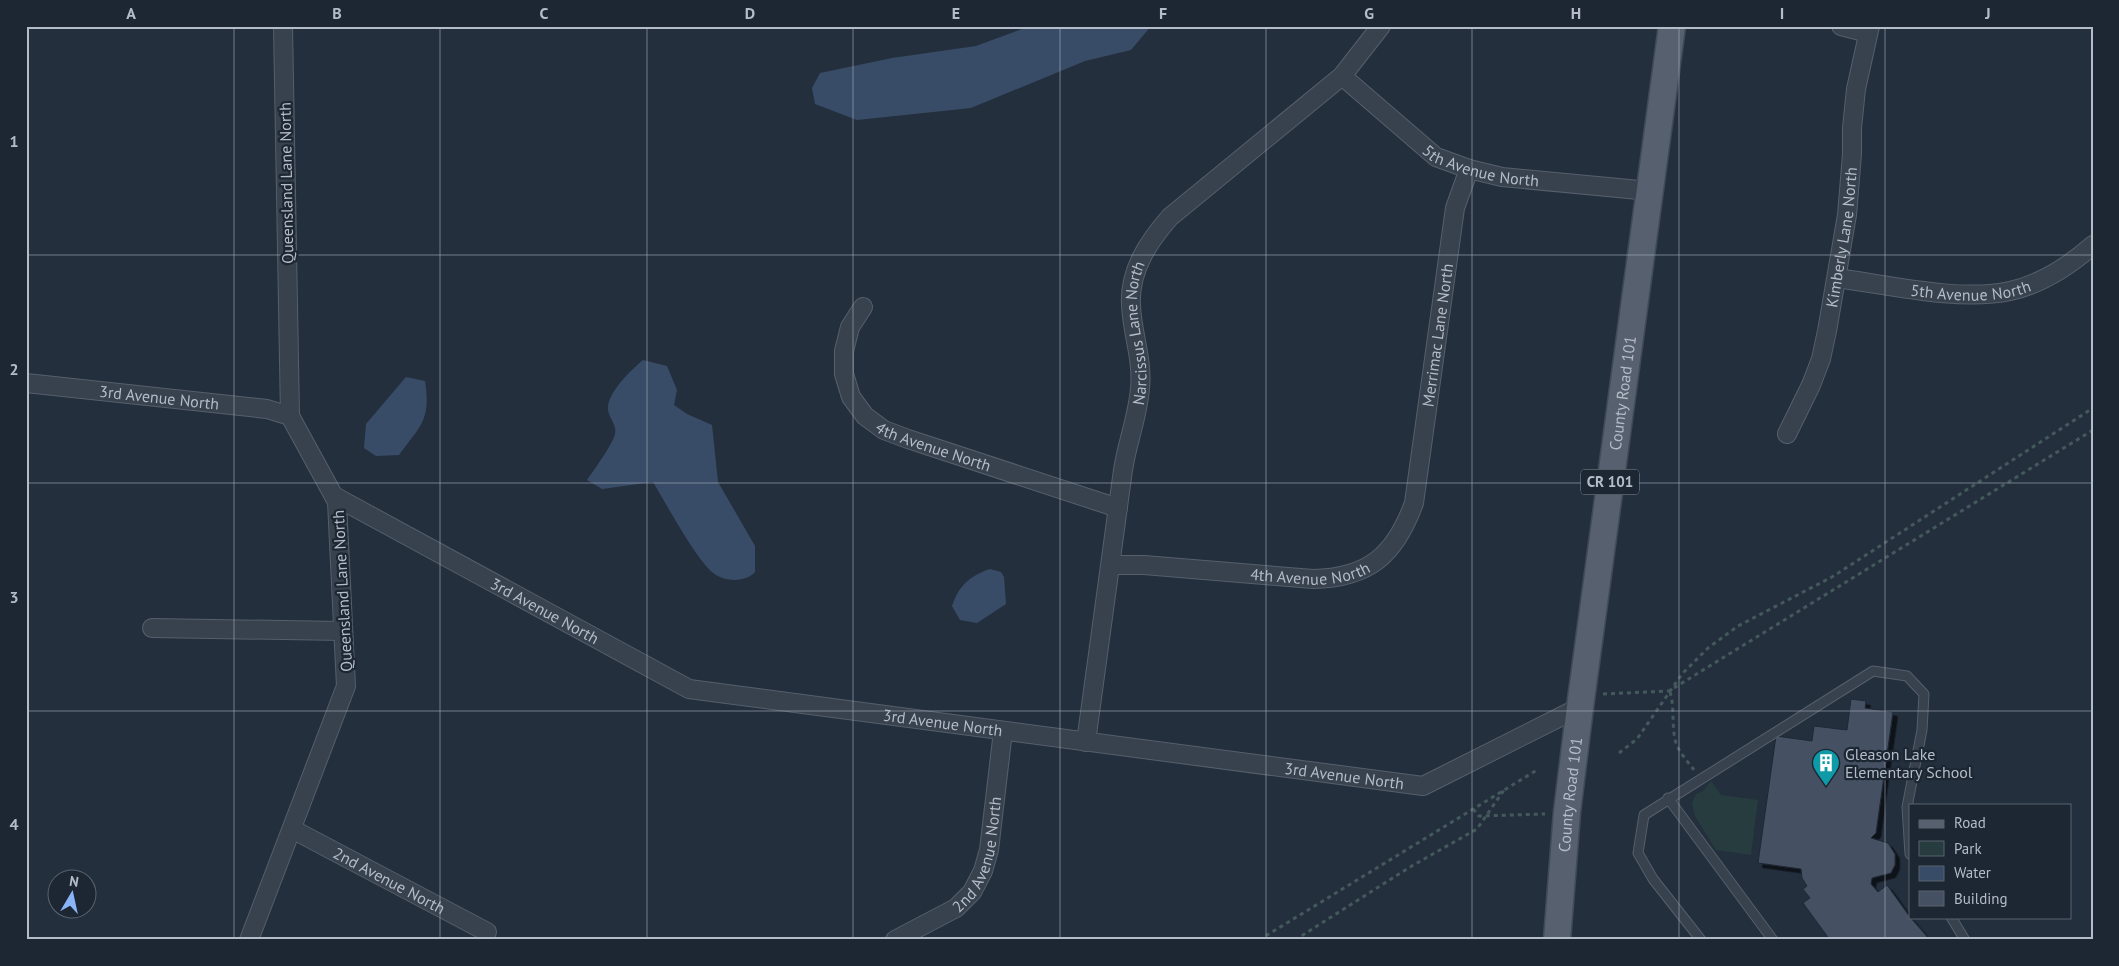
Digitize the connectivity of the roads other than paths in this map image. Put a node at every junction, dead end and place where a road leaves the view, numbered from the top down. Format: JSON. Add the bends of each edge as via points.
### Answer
{"nodes":[{"id":1,"x":283,"y":26,"type":"edge"},
{"id":2,"x":1380,"y":26,"type":"edge"},
{"id":3,"x":1672,"y":26,"type":"edge"},
{"id":4,"x":1841,"y":26,"type":"edge"},
{"id":5,"x":1869,"y":30,"type":"edge"},
{"id":6,"x":1342,"y":76,"type":"junction"},
{"id":7,"x":1469,"y":169,"type":"junction"},
{"id":8,"x":1650,"y":191,"type":"junction"},
{"id":9,"x":2093,"y":245,"type":"edge"},
{"id":10,"x":1837,"y":278,"type":"junction"},
{"id":11,"x":864,"y":307,"type":"dead end"},
{"id":12,"x":26,"y":383,"type":"edge"},
{"id":13,"x":290,"y":416,"type":"junction"},
{"id":14,"x":1787,"y":434,"type":"dead end"},
{"id":15,"x":334,"y":496,"type":"junction"},
{"id":16,"x":1414,"y":503,"type":"joint"},
{"id":17,"x":1118,"y":508,"type":"junction"},
{"id":18,"x":1111,"y":565,"type":"junction"},
{"id":19,"x":152,"y":628,"type":"dead end"},
{"id":20,"x":343,"y":630,"type":"junction"},
{"id":21,"x":1580,"y":707,"type":"junction"},
{"id":22,"x":1003,"y":731,"type":"junction"},
{"id":23,"x":1086,"y":742,"type":"junction"},
{"id":24,"x":1668,"y":798,"type":"junction"},
{"id":25,"x":292,"y":829,"type":"junction"},
{"id":26,"x":1909,"y":838,"type":"edge"},
{"id":27,"x":1952,"y":918,"type":"edge"},
{"id":28,"x":487,"y":932,"type":"dead end"},
{"id":29,"x":249,"y":940,"type":"edge"},
{"id":30,"x":895,"y":940,"type":"edge"},
{"id":31,"x":1557,"y":940,"type":"edge"},
{"id":32,"x":1701,"y":940,"type":"edge"},
{"id":33,"x":1773,"y":940,"type":"edge"},
{"id":34,"x":1965,"y":940,"type":"edge"}],
"edges":[{"from":1,"to":13,"type":"street","name":"Queensland Lane North"},
{"from":2,"to":6,"type":"street","name":"Narcissus Lane North"},
{"from":3,"to":8,"type":"main road","name":"County Road 101","number":"CR 101"},
{"from":4,"to":5,"type":"street"},
{"from":5,"to":10,"type":"street","name":"Kimberly Lane North","via":[[1856,89],[1850,185]]},
{"from":6,"to":7,"type":"street","name":"5th Avenue North","via":[[1436,157]]},
{"from":6,"to":17,"type":"street","name":"Narcissus Lane North","via":[[1170,217],[1141,256],[1130,303],[1140,357],[1140,388]]},
{"from":7,"to":8,"type":"street","name":"5th Avenue North","via":[[1502,178]]},
{"from":7,"to":16,"type":"street","name":"Merrimac Lane North","via":[[1456,208]]},
{"from":8,"to":21,"type":"main road","name":"County Road 101","number":"CR 101"},
{"from":9,"to":10,"type":"street","name":"5th Avenue North","via":[[2074,262],[2043,280],[2011,291],[1976,295]]},
{"from":10,"to":14,"type":"street","name":"Kimberly Lane North","via":[[1821,360]]},
{"from":11,"to":17,"type":"street","name":"4th Avenue North","via":[[850,327],[844,351],[844,374],[851,397],[865,416],[884,430],[908,439]]},
{"from":12,"to":13,"type":"street","name":"3rd Avenue North","via":[[267,409]]},
{"from":13,"to":15,"type":"street","name":"Queensland Lane North"},
{"from":15,"to":20,"type":"street","name":"Queensland Lane North","via":[[338,502]]},
{"from":15,"to":22,"type":"street","name":"3rd Avenue North","via":[[689,689]]},
{"from":16,"to":18,"type":"street","name":"4th Avenue North","via":[[1395,544],[1378,561],[1359,572],[1336,579]]},
{"from":17,"to":18,"type":"street","name":"Narcissus Lane North"},
{"from":18,"to":23,"type":"street","name":"Narcissus Lane North"},
{"from":19,"to":20,"type":"street"},
{"from":20,"to":25,"type":"street","name":"Queensland Lane North","via":[[346,686]]},
{"from":21,"to":23,"type":"street","name":"3rd Avenue North","via":[[1423,786]]},
{"from":21,"to":31,"type":"main road","name":"County Road 101","number":"CR 101","via":[[1567,812]]},
{"from":22,"to":23,"type":"street","name":"3rd Avenue North"},
{"from":22,"to":30,"type":"street","name":"2nd Avenue North","via":[[989,850],[983,871],[972,892],[956,908]]},
{"from":24,"to":26,"type":"lane","via":[[1873,671],[1907,676],[1924,694],[1922,730],[1907,807]]},
{"from":24,"to":32,"type":"lane","via":[[1644,815],[1638,852],[1654,879]]},
{"from":24,"to":33,"type":"lane"},
{"from":25,"to":28,"type":"street","name":"2nd Avenue North"},
{"from":25,"to":29,"type":"street","name":"Queensland Lane North"},
{"from":27,"to":34,"type":"lane"}]}
